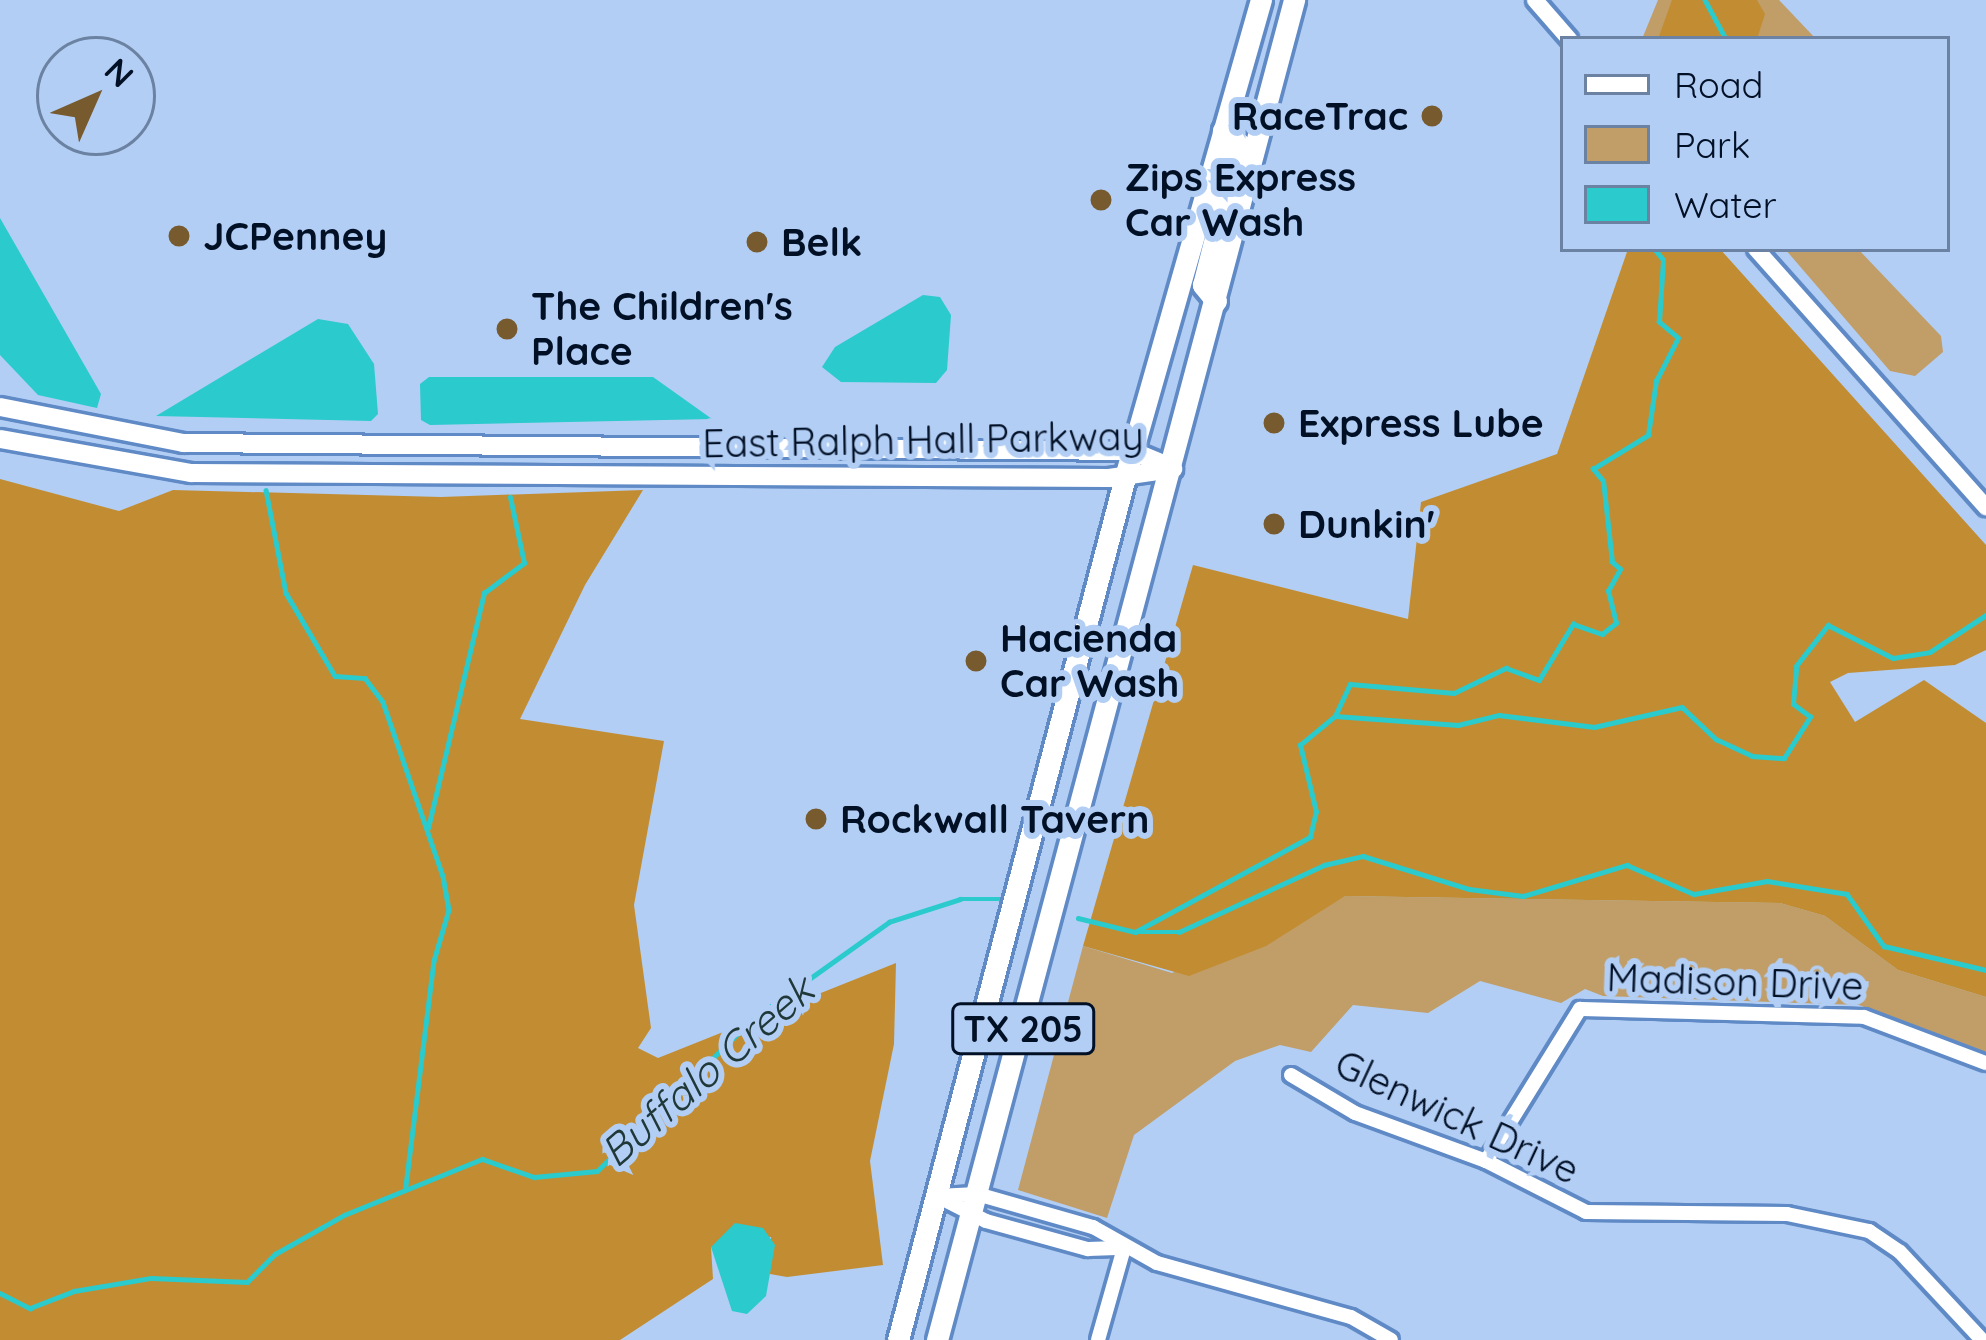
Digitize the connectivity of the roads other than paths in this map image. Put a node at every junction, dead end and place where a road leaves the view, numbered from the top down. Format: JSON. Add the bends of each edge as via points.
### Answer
{"nodes":[{"id":1,"x":1261,"y":0,"type":"edge"},
{"id":2,"x":1294,"y":0,"type":"edge"},
{"id":3,"x":1534,"y":0,"type":"edge"},
{"id":4,"x":1566,"y":36,"type":"edge"},
{"id":5,"x":1222,"y":130,"type":"junction"},
{"id":6,"x":1759,"y":252,"type":"edge"},
{"id":7,"x":1216,"y":301,"type":"junction"},
{"id":8,"x":0,"y":407,"type":"edge"},
{"id":9,"x":130,"y":438,"type":"junction"},
{"id":10,"x":0,"y":439,"type":"edge"},
{"id":11,"x":407,"y":444,"type":"junction"},
{"id":12,"x":740,"y":449,"type":"junction"},
{"id":13,"x":850,"y":450,"type":"junction"},
{"id":14,"x":1132,"y":452,"type":"junction"},
{"id":15,"x":127,"y":467,"type":"junction"},
{"id":16,"x":1173,"y":468,"type":"junction"},
{"id":17,"x":740,"y":475,"type":"junction"},
{"id":18,"x":850,"y":475,"type":"junction"},
{"id":19,"x":408,"y":476,"type":"junction"},
{"id":20,"x":1125,"y":477,"type":"junction"},
{"id":21,"x":1986,"y":507,"type":"edge"},
{"id":22,"x":1986,"y":1063,"type":"edge"},
{"id":23,"x":1291,"y":1075,"type":"dead end"},
{"id":24,"x":1486,"y":1161,"type":"junction"},
{"id":25,"x":937,"y":1196,"type":"junction"},
{"id":26,"x":974,"y":1205,"type":"junction"},
{"id":27,"x":1124,"y":1248,"type":"junction"},
{"id":28,"x":898,"y":1340,"type":"edge"},
{"id":29,"x":938,"y":1340,"type":"edge"},
{"id":30,"x":1098,"y":1340,"type":"edge"},
{"id":31,"x":1391,"y":1340,"type":"edge"},
{"id":32,"x":1982,"y":1340,"type":"edge"}],
"edges":[{"from":1,"to":5,"type":"main road","number":"TX 205"},
{"from":2,"to":7,"type":"main road","number":"TX 205"},
{"from":3,"to":4,"type":"street"},
{"from":5,"to":7,"type":"main road","via":[[1239,144],[1203,285]]},
{"from":5,"to":14,"type":"main road","number":"TX 205"},
{"from":6,"to":21,"type":"street"},
{"from":7,"to":16,"type":"main road","number":"TX 205"},
{"from":8,"to":9,"type":"main road","name":"East Ralph Hall Parkway"},
{"from":9,"to":11,"type":"main road","name":"East Ralph Hall Parkway"},
{"from":9,"to":15,"type":"main road"},
{"from":10,"to":15,"type":"main road","name":"East Ralph Hall Parkway"},
{"from":11,"to":12,"type":"main road","name":"East Ralph Hall Parkway"},
{"from":11,"to":19,"type":"main road"},
{"from":12,"to":13,"type":"main road","name":"East Ralph Hall Parkway"},
{"from":12,"to":17,"type":"main road"},
{"from":13,"to":14,"type":"main road","name":"East Ralph Hall Parkway"},
{"from":13,"to":18,"type":"main road"},
{"from":14,"to":16,"type":"main road","name":"East Ralph Hall Parkway"},
{"from":14,"to":20,"type":"main road","number":"TX 205"},
{"from":15,"to":19,"type":"main road","name":"East Ralph Hall Parkway"},
{"from":16,"to":20,"type":"main road","name":"East Ralph Hall Parkway"},
{"from":16,"to":26,"type":"main road","number":"TX 205"},
{"from":17,"to":18,"type":"main road","name":"East Ralph Hall Parkway"},
{"from":17,"to":19,"type":"main road","name":"East Ralph Hall Parkway"},
{"from":18,"to":20,"type":"main road","name":"East Ralph Hall Parkway"},
{"from":20,"to":25,"type":"main road","number":"TX 205"},
{"from":22,"to":24,"type":"street","name":"Madison Drive","via":[[1864,1017],[1580,1009]]},
{"from":23,"to":24,"type":"street","name":"Glenwick Drive","via":[[1355,1113]]},
{"from":24,"to":32,"type":"street","name":"Glenwick Drive","via":[[1586,1212],[1787,1214],[1852,1225],[1900,1252]]},
{"from":25,"to":26,"type":"street"},
{"from":25,"to":26,"type":"street"},
{"from":25,"to":28,"type":"main road","number":"TX 205"},
{"from":26,"to":27,"type":"street","via":[[1088,1249]]},
{"from":26,"to":27,"type":"street","via":[[1093,1226]]},
{"from":26,"to":29,"type":"main road","number":"TX 205"},
{"from":27,"to":30,"type":"street"},
{"from":27,"to":31,"type":"street","via":[[1351,1317]]}]}
